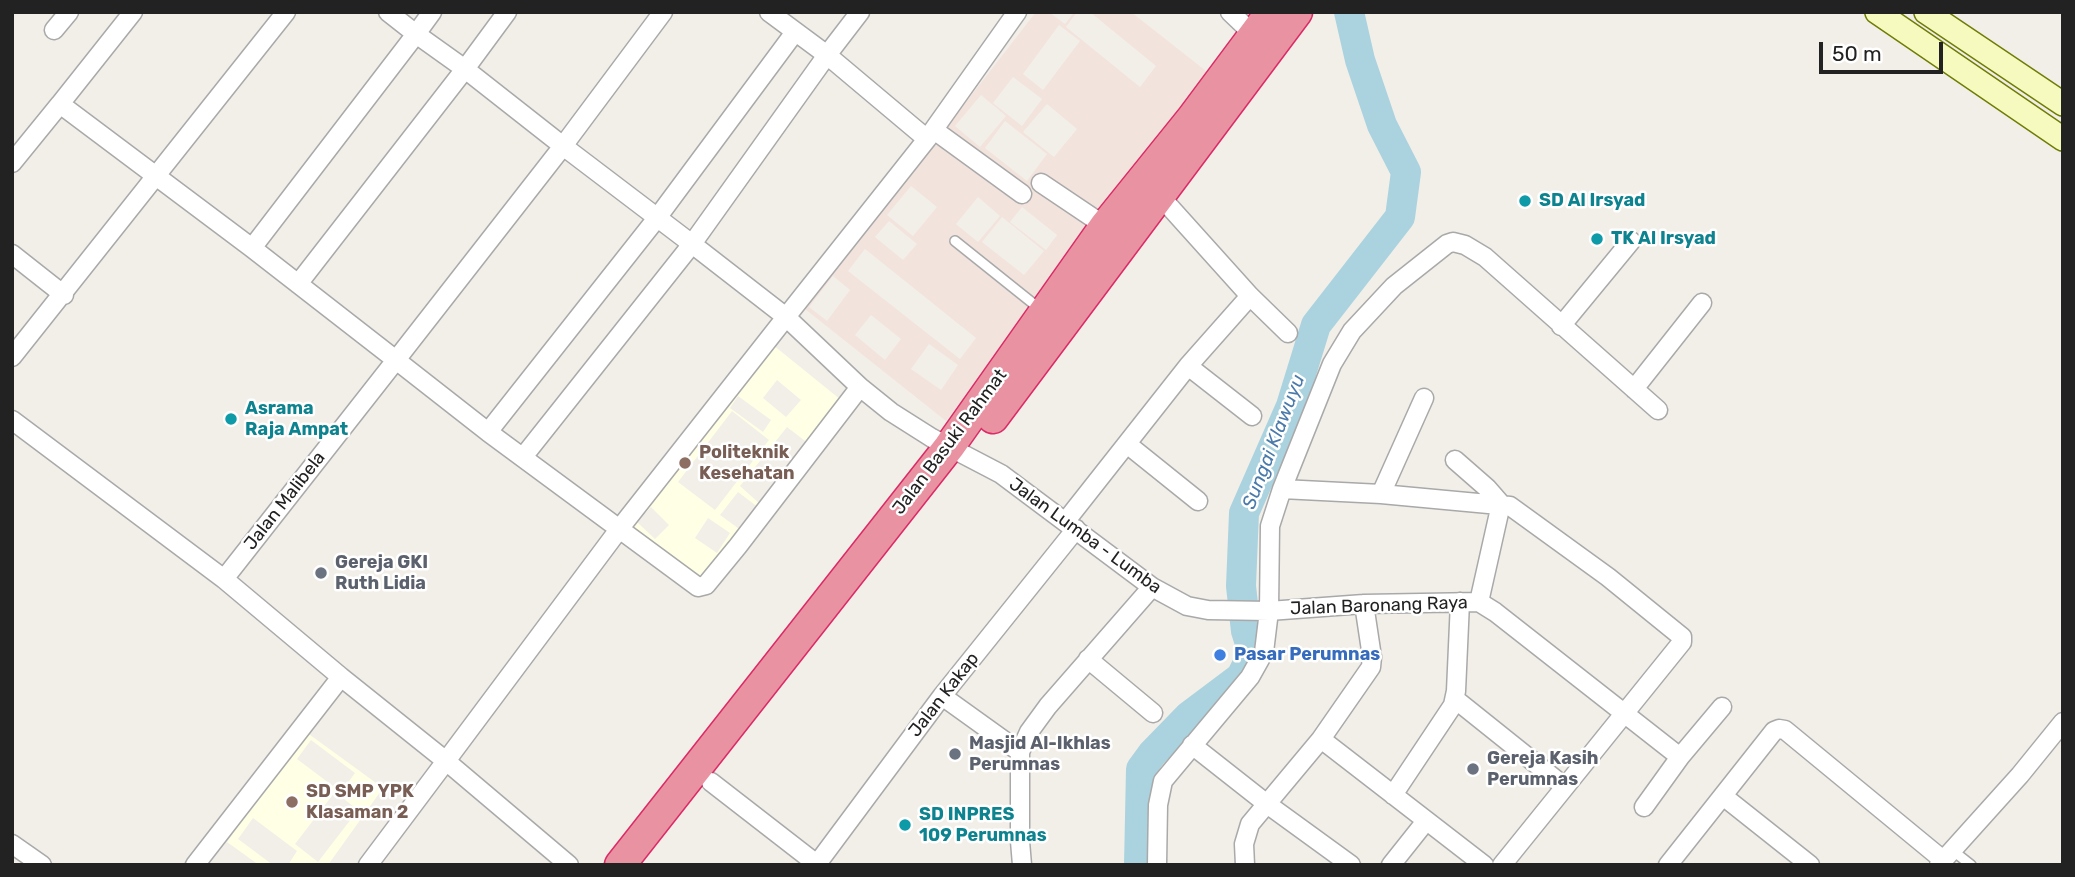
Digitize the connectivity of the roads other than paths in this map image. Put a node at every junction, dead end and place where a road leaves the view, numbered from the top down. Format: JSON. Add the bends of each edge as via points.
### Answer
{"nodes":[{"id":1,"x":69,"y":12,"type":"edge"},
{"id":2,"x":133,"y":12,"type":"edge"},
{"id":3,"x":286,"y":12,"type":"edge"},
{"id":4,"x":388,"y":12,"type":"edge"},
{"id":5,"x":432,"y":12,"type":"edge"},
{"id":6,"x":507,"y":12,"type":"edge"},
{"id":7,"x":663,"y":12,"type":"edge"},
{"id":8,"x":769,"y":12,"type":"edge"},
{"id":9,"x":860,"y":12,"type":"edge"},
{"id":10,"x":1017,"y":12,"type":"edge"},
{"id":11,"x":1230,"y":12,"type":"edge"},
{"id":12,"x":1877,"y":12,"type":"edge"},
{"id":13,"x":1926,"y":12,"type":"edge"},
{"id":14,"x":1278,"y":21,"type":"edge"},
{"id":15,"x":54,"y":30,"type":"dead end"},
{"id":16,"x":795,"y":32,"type":"junction"},
{"id":17,"x":416,"y":34,"type":"junction"},
{"id":18,"x":827,"y":55,"type":"junction"},
{"id":19,"x":465,"y":69,"type":"junction"},
{"id":20,"x":60,"y":104,"type":"junction"},
{"id":21,"x":2063,"y":104,"type":"edge"},
{"id":22,"x":1201,"y":124,"type":"junction"},
{"id":23,"x":930,"y":134,"type":"junction"},
{"id":24,"x":2063,"y":139,"type":"edge"},
{"id":25,"x":563,"y":146,"type":"junction"},
{"id":26,"x":14,"y":158,"type":"edge"},
{"id":27,"x":157,"y":177,"type":"junction"},
{"id":28,"x":1041,"y":183,"type":"dead end"},
{"id":29,"x":1022,"y":194,"type":"dead end"},
{"id":30,"x":1160,"y":196,"type":"junction"},
{"id":31,"x":657,"y":218,"type":"junction"},
{"id":32,"x":1105,"y":226,"type":"junction"},
{"id":33,"x":955,"y":241,"type":"dead end"},
{"id":34,"x":1631,"y":241,"type":"dead end"},
{"id":35,"x":692,"y":244,"type":"junction"},
{"id":36,"x":252,"y":248,"type":"junction"},
{"id":37,"x":12,"y":254,"type":"edge"},
{"id":38,"x":298,"y":284,"type":"junction"},
{"id":39,"x":64,"y":295,"type":"junction"},
{"id":40,"x":1250,"y":296,"type":"junction"},
{"id":41,"x":1702,"y":303,"type":"dead end"},
{"id":42,"x":1044,"y":312,"type":"junction"},
{"id":43,"x":786,"y":317,"type":"junction"},
{"id":44,"x":1562,"y":326,"type":"junction"},
{"id":45,"x":1288,"y":333,"type":"dead end"},
{"id":46,"x":12,"y":357,"type":"edge"},
{"id":47,"x":396,"y":360,"type":"junction"},
{"id":48,"x":1188,"y":366,"type":"junction"},
{"id":49,"x":860,"y":387,"type":"junction"},
{"id":50,"x":1634,"y":389,"type":"junction"},
{"id":51,"x":1424,"y":397,"type":"dead end"},
{"id":52,"x":1658,"y":410,"type":"dead end"},
{"id":53,"x":1252,"y":416,"type":"dead end"},
{"id":54,"x":12,"y":421,"type":"edge"},
{"id":55,"x":488,"y":432,"type":"junction"},
{"id":56,"x":1128,"y":444,"type":"junction"},
{"id":57,"x":957,"y":451,"type":"junction"},
{"id":58,"x":523,"y":457,"type":"junction"},
{"id":59,"x":1455,"y":460,"type":"dead end"},
{"id":60,"x":1282,"y":489,"type":"junction"},
{"id":61,"x":1381,"y":494,"type":"junction"},
{"id":62,"x":1198,"y":500,"type":"dead end"},
{"id":63,"x":1501,"y":504,"type":"junction"},
{"id":64,"x":1071,"y":525,"type":"junction"},
{"id":65,"x":620,"y":528,"type":"junction"},
{"id":66,"x":224,"y":579,"type":"junction"},
{"id":67,"x":1152,"y":587,"type":"junction"},
{"id":68,"x":1460,"y":602,"type":"junction"},
{"id":69,"x":1479,"y":602,"type":"junction"},
{"id":70,"x":1364,"y":604,"type":"junction"},
{"id":71,"x":1266,"y":611,"type":"junction"},
{"id":72,"x":1088,"y":659,"type":"junction"},
{"id":73,"x":785,"y":671,"type":"junction"},
{"id":74,"x":341,"y":677,"type":"junction"},
{"id":75,"x":942,"y":696,"type":"junction"},
{"id":76,"x":1455,"y":699,"type":"junction"},
{"id":77,"x":1722,"y":707,"type":"dead end"},
{"id":78,"x":1153,"y":713,"type":"dead end"},
{"id":79,"x":1624,"y":713,"type":"junction"},
{"id":80,"x":2063,"y":722,"type":"edge"},
{"id":81,"x":1321,"y":739,"type":"junction"},
{"id":82,"x":1192,"y":745,"type":"junction"},
{"id":83,"x":1020,"y":752,"type":"junction"},
{"id":84,"x":1680,"y":757,"type":"junction"},
{"id":85,"x":446,"y":761,"type":"junction"},
{"id":86,"x":711,"y":782,"type":"junction"},
{"id":87,"x":1565,"y":787,"type":"junction"},
{"id":88,"x":1393,"y":796,"type":"junction"},
{"id":89,"x":1723,"y":796,"type":"junction"},
{"id":90,"x":1267,"y":804,"type":"junction"},
{"id":91,"x":1644,"y":807,"type":"dead end"},
{"id":92,"x":1426,"y":821,"type":"junction"},
{"id":93,"x":12,"y":844,"type":"edge"},
{"id":94,"x":1788,"y":858,"type":"edge"},
{"id":95,"x":1944,"y":858,"type":"edge"},
{"id":96,"x":808,"y":862,"type":"edge"},
{"id":97,"x":42,"y":865,"type":"edge"},
{"id":98,"x":195,"y":865,"type":"edge"},
{"id":99,"x":368,"y":865,"type":"edge"},
{"id":100,"x":569,"y":865,"type":"edge"},
{"id":101,"x":620,"y":865,"type":"edge"},
{"id":102,"x":646,"y":865,"type":"edge"},
{"id":103,"x":1023,"y":865,"type":"edge"},
{"id":104,"x":1157,"y":865,"type":"edge"},
{"id":105,"x":1245,"y":865,"type":"edge"},
{"id":106,"x":1351,"y":865,"type":"edge"},
{"id":107,"x":1391,"y":865,"type":"edge"},
{"id":108,"x":1484,"y":865,"type":"edge"},
{"id":109,"x":1502,"y":865,"type":"edge"},
{"id":110,"x":1668,"y":865,"type":"edge"},
{"id":111,"x":1810,"y":865,"type":"edge"},
{"id":112,"x":1971,"y":865,"type":"edge"}],
"edges":[{"from":1,"to":15,"type":"street"},
{"from":2,"to":20,"type":"street"},
{"from":3,"to":27,"type":"street"},
{"from":4,"to":17,"type":"street","name":"Jalan Lumba - Lumba"},
{"from":5,"to":17,"type":"street"},
{"from":6,"to":19,"type":"street"},
{"from":7,"to":25,"type":"street","name":"Jalan Malibela"},
{"from":8,"to":16,"type":"street"},
{"from":9,"to":18,"type":"street"},
{"from":10,"to":23,"type":"street"},
{"from":11,"to":14,"type":"street"},
{"from":12,"to":24,"type":"main road"},
{"from":13,"to":21,"type":"main road"},
{"from":14,"to":22,"type":"highway","name":"Jalan Basuki Rahmat"},
{"from":16,"to":18,"type":"street"},
{"from":16,"to":31,"type":"street"},
{"from":17,"to":19,"type":"street","name":"Jalan Lumba - Lumba"},
{"from":17,"to":36,"type":"street"},
{"from":18,"to":23,"type":"street"},
{"from":18,"to":35,"type":"street"},
{"from":19,"to":25,"type":"street","name":"Jalan Lumba - Lumba"},
{"from":19,"to":38,"type":"street"},
{"from":20,"to":26,"type":"street"},
{"from":20,"to":27,"type":"street"},
{"from":22,"to":30,"type":"highway","name":"Jalan Basuki Rahmat"},
{"from":22,"to":32,"type":"highway","name":"Jalan Basuki Rahmat"},
{"from":23,"to":29,"type":"street"},
{"from":23,"to":43,"type":"street"},
{"from":25,"to":31,"type":"street","name":"Jalan Lumba - Lumba"},
{"from":25,"to":47,"type":"street","name":"Jalan Malibela"},
{"from":27,"to":36,"type":"street"},
{"from":27,"to":39,"type":"street"},
{"from":28,"to":32,"type":"street"},
{"from":30,"to":40,"type":"street"},
{"from":30,"to":57,"type":"highway","name":"Jalan Basuki Rahmat"},
{"from":31,"to":35,"type":"street","name":"Jalan Lumba - Lumba"},
{"from":31,"to":55,"type":"street"},
{"from":32,"to":42,"type":"highway","name":"Jalan Basuki Rahmat"},
{"from":33,"to":42,"type":"lane"},
{"from":34,"to":44,"type":"street"},
{"from":35,"to":43,"type":"street","name":"Jalan Lumba - Lumba"},
{"from":35,"to":58,"type":"street"},
{"from":36,"to":38,"type":"street"},
{"from":37,"to":39,"type":"street"},
{"from":38,"to":47,"type":"street"},
{"from":39,"to":46,"type":"street"},
{"from":40,"to":45,"type":"street"},
{"from":40,"to":48,"type":"street","name":"Jalan Kakap"},
{"from":41,"to":50,"type":"street"},
{"from":42,"to":57,"type":"highway","name":"Jalan Basuki Rahmat"},
{"from":43,"to":49,"type":"street","name":"Jalan Lumba - Lumba"},
{"from":43,"to":65,"type":"street"},
{"from":44,"to":50,"type":"street"},
{"from":44,"to":60,"type":"street","via":[[1485,257],[1458,242],[1447,244],[1394,286],[1343,343]]},
{"from":47,"to":55,"type":"street"},
{"from":47,"to":66,"type":"street","name":"Jalan Malibela"},
{"from":48,"to":53,"type":"street"},
{"from":48,"to":56,"type":"street","name":"Jalan Kakap"},
{"from":49,"to":57,"type":"street","name":"Jalan Lumba - Lumba","via":[[891,412]]},
{"from":49,"to":65,"type":"street","via":[[704,586],[698,587]]},
{"from":50,"to":52,"type":"street"},
{"from":51,"to":61,"type":"street"},
{"from":54,"to":66,"type":"street"},
{"from":55,"to":58,"type":"street"},
{"from":56,"to":62,"type":"street"},
{"from":56,"to":64,"type":"street","name":"Jalan Kakap"},
{"from":57,"to":64,"type":"street","name":"Jalan Lumba - Lumba","via":[[1001,474]]},
{"from":57,"to":73,"type":"highway","name":"Jalan Basuki Rahmat"},
{"from":58,"to":65,"type":"street"},
{"from":59,"to":63,"type":"street"},
{"from":60,"to":61,"type":"street"},
{"from":60,"to":71,"type":"street","via":[[1269,536]]},
{"from":61,"to":63,"type":"street"},
{"from":63,"to":69,"type":"street"},
{"from":63,"to":79,"type":"street","via":[[1516,509],[1682,637]]},
{"from":64,"to":67,"type":"street","name":"Jalan Lumba - Lumba"},
{"from":64,"to":75,"type":"street","name":"Jalan Kakap"},
{"from":65,"to":85,"type":"street"},
{"from":66,"to":74,"type":"street"},
{"from":67,"to":71,"type":"street","name":"Jalan Lumba - Lumba","via":[[1187,606]]},
{"from":67,"to":72,"type":"street"},
{"from":68,"to":69,"type":"street","name":"Jalan Baronang Raya"},
{"from":68,"to":70,"type":"street","name":"Jalan Baronang Raya"},
{"from":68,"to":76,"type":"street"},
{"from":69,"to":79,"type":"street","name":"Jalan Baronang Raya"},
{"from":70,"to":71,"type":"street","name":"Jalan Baronang Raya"},
{"from":70,"to":81,"type":"street","via":[[1371,667]]},
{"from":71,"to":82,"type":"street","via":[[1267,638],[1260,663]]},
{"from":72,"to":78,"type":"street"},
{"from":72,"to":83,"type":"street","via":[[1029,732]]},
{"from":73,"to":86,"type":"highway","name":"Jalan Basuki Rahmat"},
{"from":73,"to":101,"type":"highway","name":"Jalan Basuki Rahmat"},
{"from":74,"to":85,"type":"street"},
{"from":74,"to":98,"type":"street"},
{"from":75,"to":83,"type":"street"},
{"from":75,"to":96,"type":"street","name":"Jalan Kakap"},
{"from":76,"to":87,"type":"street"},
{"from":76,"to":88,"type":"street"},
{"from":77,"to":84,"type":"street"},
{"from":79,"to":84,"type":"street","name":"Jalan Baronang Raya"},
{"from":79,"to":87,"type":"street"},
{"from":80,"to":95,"type":"street"},
{"from":81,"to":88,"type":"street"},
{"from":81,"to":90,"type":"street"},
{"from":82,"to":90,"type":"street"},
{"from":82,"to":104,"type":"street","via":[[1162,785]]},
{"from":83,"to":103,"type":"street"},
{"from":84,"to":91,"type":"street"},
{"from":85,"to":99,"type":"street"},
{"from":85,"to":100,"type":"street"},
{"from":86,"to":96,"type":"street"},
{"from":86,"to":102,"type":"highway","name":"Jalan Basuki Rahmat"},
{"from":87,"to":109,"type":"street"},
{"from":88,"to":92,"type":"street"},
{"from":89,"to":94,"type":"street"},
{"from":89,"to":95,"type":"street","via":[[1773,731],[1785,730]]},
{"from":89,"to":110,"type":"street"},
{"from":90,"to":105,"type":"street","via":[[1246,834]]},
{"from":90,"to":106,"type":"street"},
{"from":92,"to":107,"type":"street"},
{"from":92,"to":108,"type":"street"},
{"from":93,"to":97,"type":"street"},
{"from":94,"to":111,"type":"street"},
{"from":95,"to":112,"type":"lane"}]}
